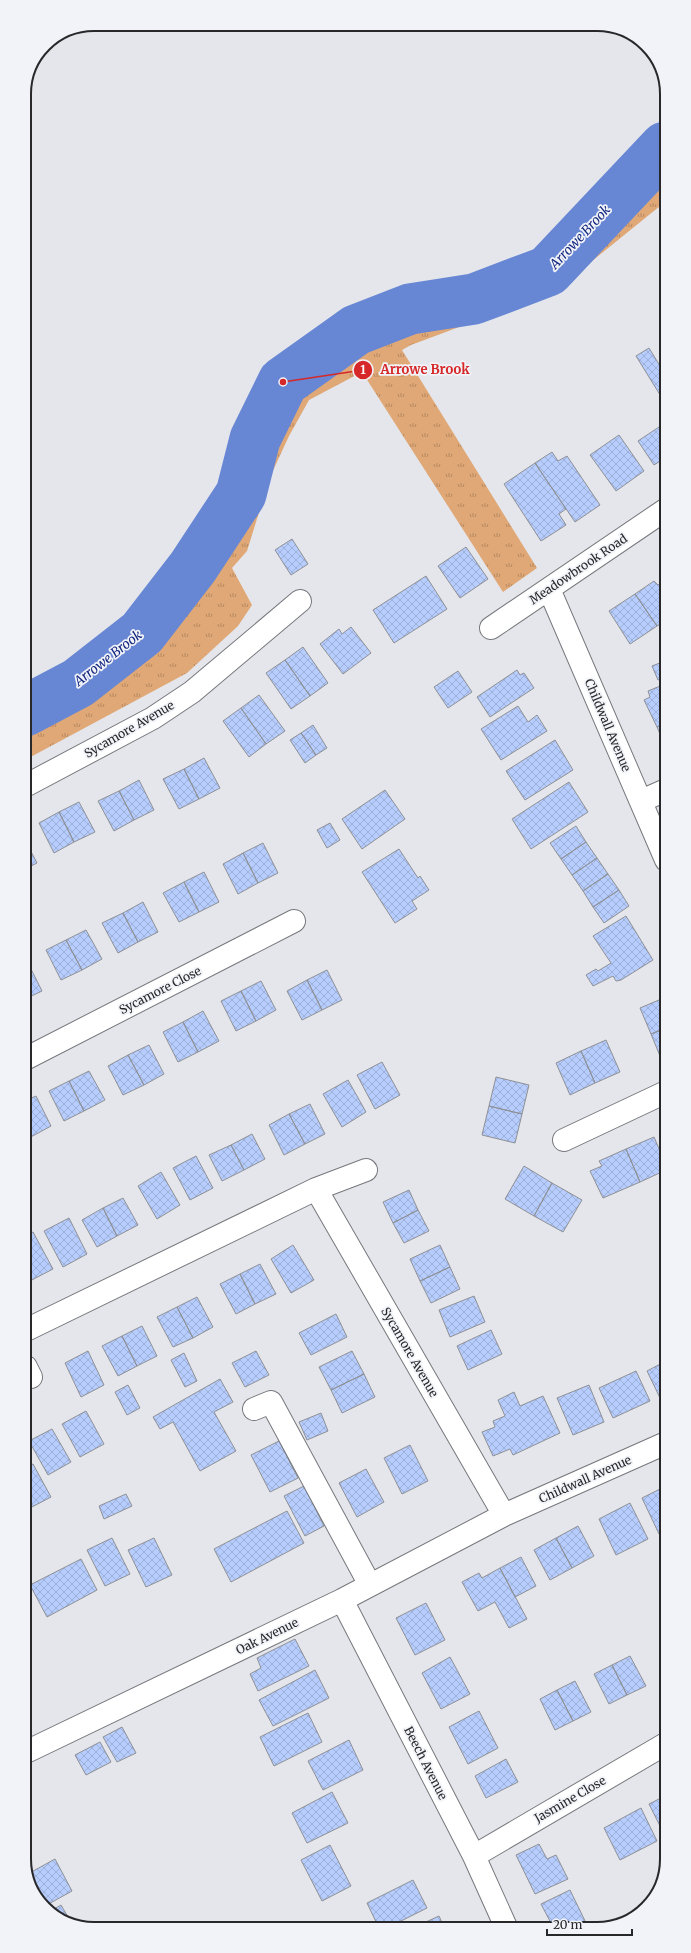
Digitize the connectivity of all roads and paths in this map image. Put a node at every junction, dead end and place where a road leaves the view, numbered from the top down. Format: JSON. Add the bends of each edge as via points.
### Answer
{"nodes":[{"id":1,"x":660,"y":513,"type":"edge"},
{"id":2,"x":549,"y":589,"type":"junction"},
{"id":3,"x":300,"y":601,"type":"dead end"},
{"id":4,"x":491,"y":628,"type":"dead end"},
{"id":5,"x":31,"y":783,"type":"edge"},
{"id":6,"x":660,"y":793,"type":"edge"},
{"id":7,"x":641,"y":801,"type":"junction"},
{"id":8,"x":660,"y":846,"type":"edge"},
{"id":9,"x":294,"y":921,"type":"dead end"},
{"id":10,"x":31,"y":1056,"type":"edge"},
{"id":11,"x":660,"y":1095,"type":"edge"},
{"id":12,"x":564,"y":1140,"type":"dead end"},
{"id":13,"x":366,"y":1170,"type":"dead end"},
{"id":14,"x":316,"y":1189,"type":"junction"},
{"id":15,"x":31,"y":1328,"type":"edge"},
{"id":16,"x":254,"y":1409,"type":"dead end"},
{"id":17,"x":660,"y":1446,"type":"edge"},
{"id":18,"x":504,"y":1515,"type":"junction"},
{"id":19,"x":370,"y":1585,"type":"junction"},
{"id":20,"x":342,"y":1600,"type":"junction"},
{"id":21,"x":660,"y":1747,"type":"edge"},
{"id":22,"x":31,"y":1750,"type":"edge"},
{"id":23,"x":474,"y":1856,"type":"junction"},
{"id":24,"x":504,"y":1922,"type":"edge"}],
"edges":[{"from":1,"to":2,"type":"street","name":"Meadowbrook Road"},
{"from":2,"to":4,"type":"street","name":"Meadowbrook Road"},
{"from":2,"to":7,"type":"street","name":"Childwall Avenue"},
{"from":3,"to":5,"type":"street","name":"Sycamore Avenue","via":[[192,692],[153,718]]},
{"from":6,"to":7,"type":"street"},
{"from":7,"to":8,"type":"street","name":"Childwall Avenue"},
{"from":9,"to":10,"type":"street","name":"Sycamore Close"},
{"from":11,"to":12,"type":"street"},
{"from":13,"to":14,"type":"street"},
{"from":14,"to":15,"type":"street"},
{"from":14,"to":18,"type":"street","name":"Sycamore Avenue"},
{"from":16,"to":19,"type":"street","via":[[270,1402]]},
{"from":17,"to":18,"type":"street","name":"Childwall Avenue"},
{"from":18,"to":19,"type":"street","name":"Oak Avenue"},
{"from":19,"to":20,"type":"street","name":"Oak Avenue"},
{"from":20,"to":22,"type":"street","name":"Oak Avenue"},
{"from":20,"to":23,"type":"street","name":"Beech Avenue"},
{"from":21,"to":23,"type":"street","name":"Jasmine Close"},
{"from":23,"to":24,"type":"street","name":"Beech Avenue"}]}
